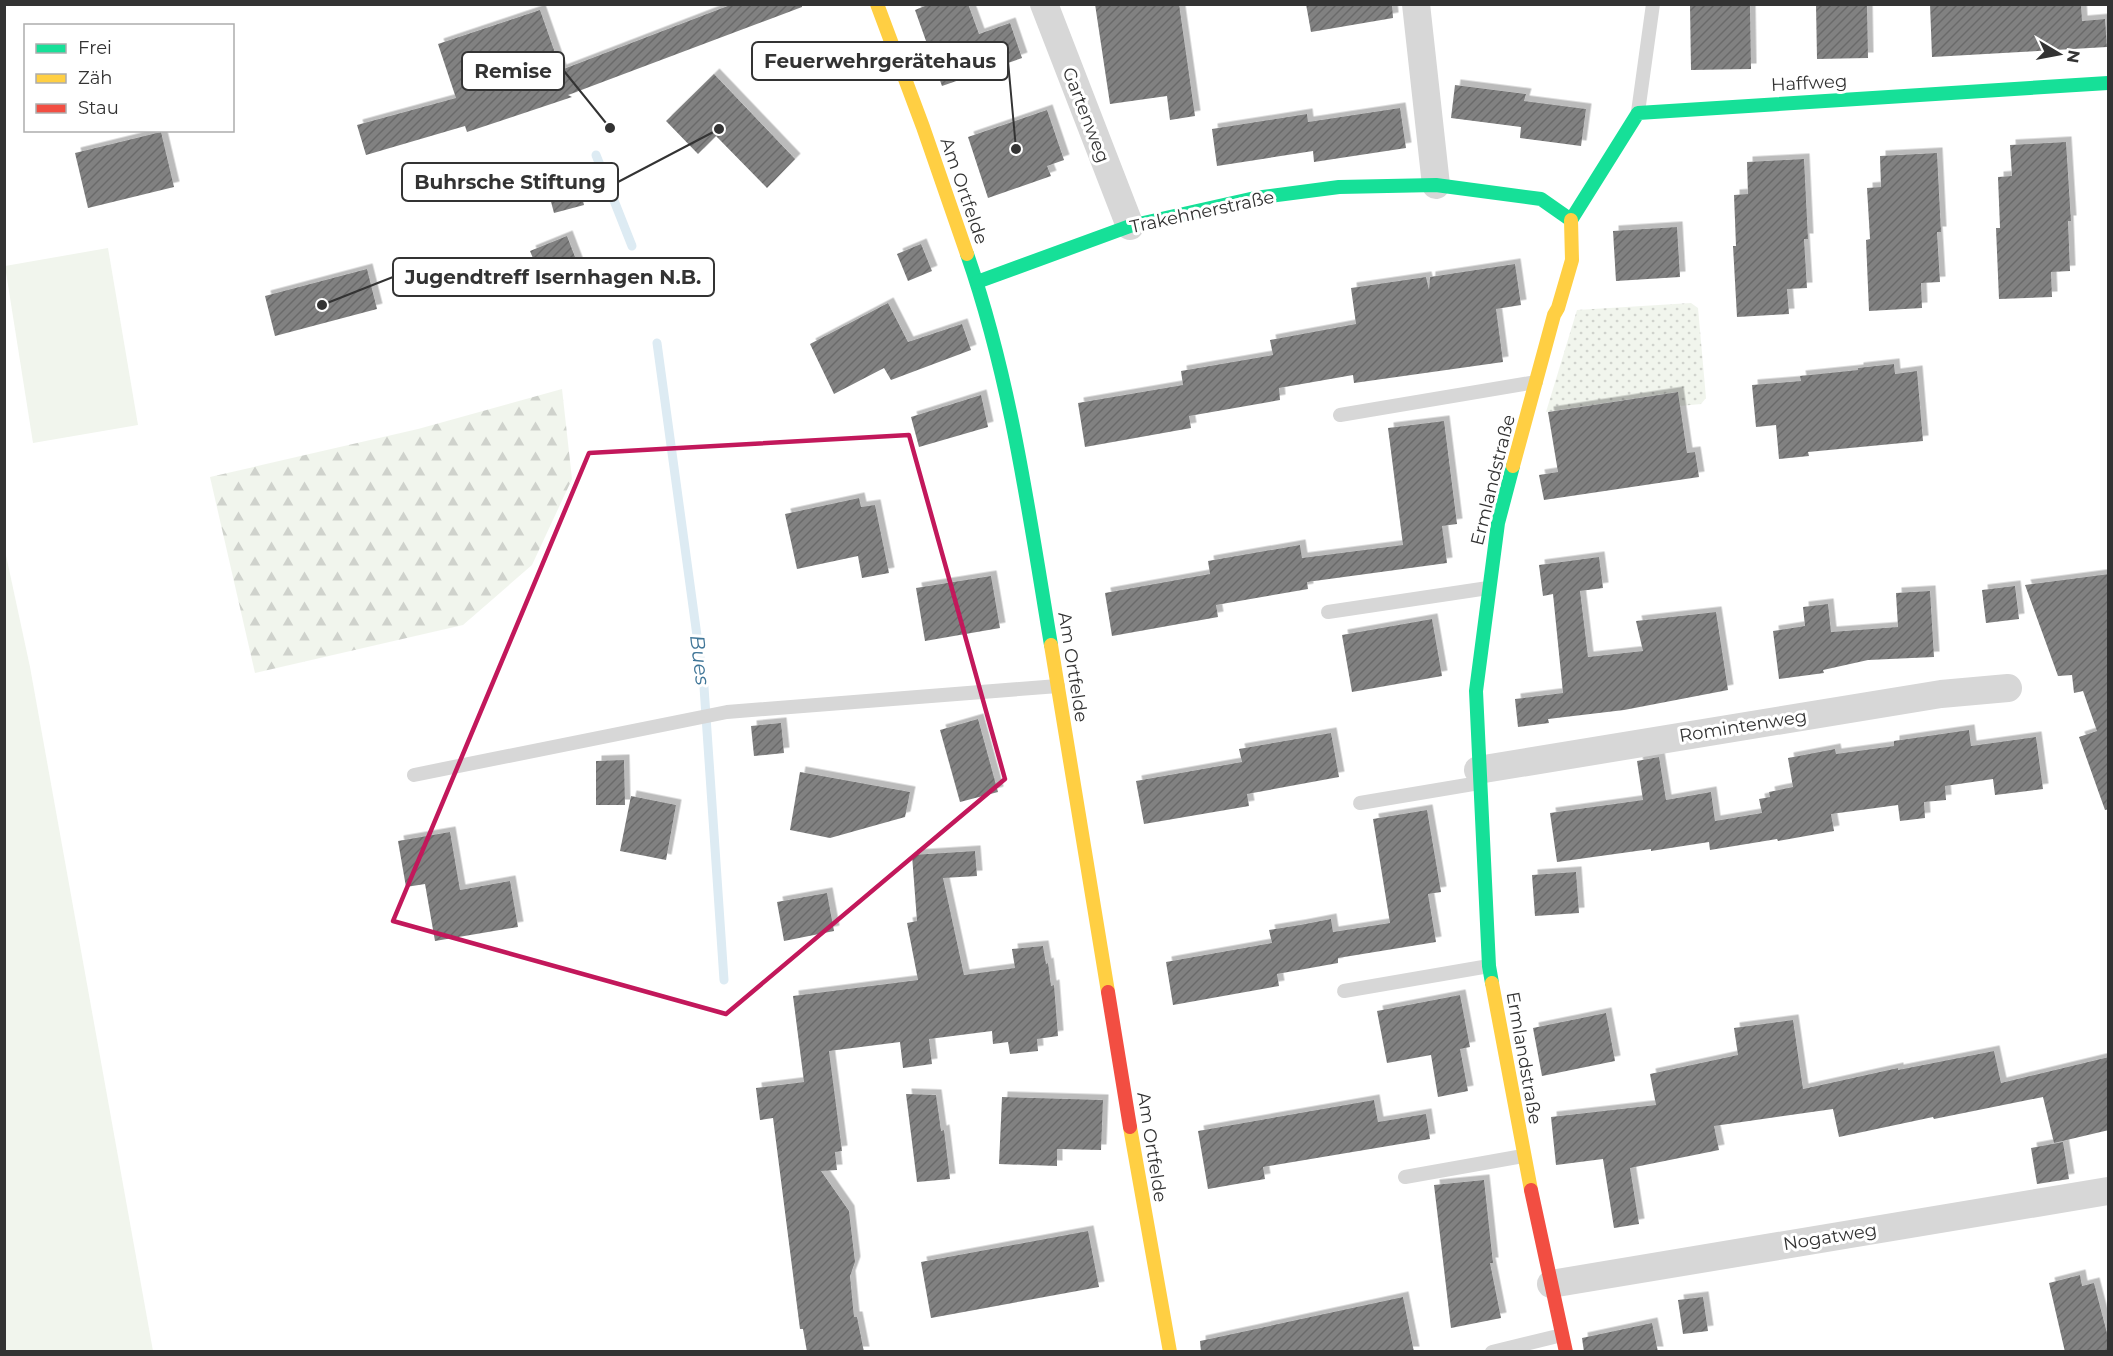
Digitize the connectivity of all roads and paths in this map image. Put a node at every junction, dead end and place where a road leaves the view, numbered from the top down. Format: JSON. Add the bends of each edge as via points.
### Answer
{"nodes":[{"id":1,"x":877,"y":4,"type":"edge"},
{"id":2,"x":1044,"y":4,"type":"edge"},
{"id":3,"x":1416,"y":4,"type":"edge"},
{"id":4,"x":1653,"y":4,"type":"edge"},
{"id":5,"x":2109,"y":83,"type":"edge"},
{"id":6,"x":1638,"y":113,"type":"junction"},
{"id":7,"x":1436,"y":185,"type":"junction"},
{"id":8,"x":1571,"y":220,"type":"junction"},
{"id":9,"x":1130,"y":226,"type":"junction"},
{"id":10,"x":976,"y":282,"type":"junction"},
{"id":11,"x":1537,"y":382,"type":"junction"},
{"id":12,"x":1340,"y":415,"type":"dead end"},
{"id":13,"x":1488,"y":588,"type":"junction"},
{"id":14,"x":1328,"y":612,"type":"dead end"},
{"id":15,"x":1058,"y":686,"type":"junction"},
{"id":16,"x":2008,"y":688,"type":"dead end"},
{"id":17,"x":414,"y":775,"type":"dead end"},
{"id":18,"x":1479,"y":776,"type":"junction"},
{"id":19,"x":1360,"y":803,"type":"dead end"},
{"id":20,"x":1490,"y":966,"type":"junction"},
{"id":21,"x":1344,"y":991,"type":"dead end"},
{"id":22,"x":1523,"y":1156,"type":"junction"},
{"id":23,"x":1405,"y":1177,"type":"dead end"},
{"id":24,"x":2109,"y":1191,"type":"edge"},
{"id":25,"x":1551,"y":1284,"type":"junction"},
{"id":26,"x":1562,"y":1335,"type":"junction"},
{"id":27,"x":1170,"y":1352,"type":"edge"},
{"id":28,"x":1492,"y":1352,"type":"edge"},
{"id":29,"x":1566,"y":1352,"type":"edge"}],
"edges":[{"from":1,"to":10,"type":"street","name":"Am Ortfelde"},
{"from":2,"to":9,"type":"street","name":"Gartenweg"},
{"from":3,"to":7,"type":"street"},
{"from":4,"to":6,"type":"lane"},
{"from":5,"to":6,"type":"street","name":"Haffweg"},
{"from":6,"to":8,"type":"street"},
{"from":7,"to":8,"type":"street","name":"Trakehnerstraße","via":[[1541,199]]},
{"from":7,"to":9,"type":"street","name":"Trakehnerstraße","via":[[1339,187],[1255,198]]},
{"from":8,"to":11,"type":"street","name":"Ermlandstraße","via":[[1572,260]]},
{"from":9,"to":10,"type":"street","name":"Trakehnerstraße"},
{"from":10,"to":15,"type":"street","name":"Am Ortfelde","via":[[1022,469]]},
{"from":11,"to":12,"type":"lane","name":"Ermlandstraße"},
{"from":11,"to":13,"type":"street","name":"Ermlandstraße","via":[[1503,503]]},
{"from":13,"to":14,"type":"lane"},
{"from":13,"to":18,"type":"street","name":"Ermlandstraße","via":[[1476,691]]},
{"from":15,"to":17,"type":"lane","via":[[727,712]]},
{"from":15,"to":27,"type":"street","name":"Am Ortfelde"},
{"from":16,"to":18,"type":"street","name":"Romintenweg","via":[[1941,694]]},
{"from":18,"to":19,"type":"lane"},
{"from":18,"to":20,"type":"street","name":"Ermlandstraße"},
{"from":20,"to":21,"type":"lane"},
{"from":20,"to":22,"type":"street","name":"Ermlandstraße"},
{"from":22,"to":23,"type":"lane"},
{"from":22,"to":25,"type":"street","name":"Ermlandstraße"},
{"from":24,"to":25,"type":"street","name":"Nogatweg"},
{"from":25,"to":26,"type":"street","name":"Ermlandstraße"},
{"from":26,"to":28,"type":"lane"},
{"from":26,"to":29,"type":"street","name":"Ermlandstraße"}]}
